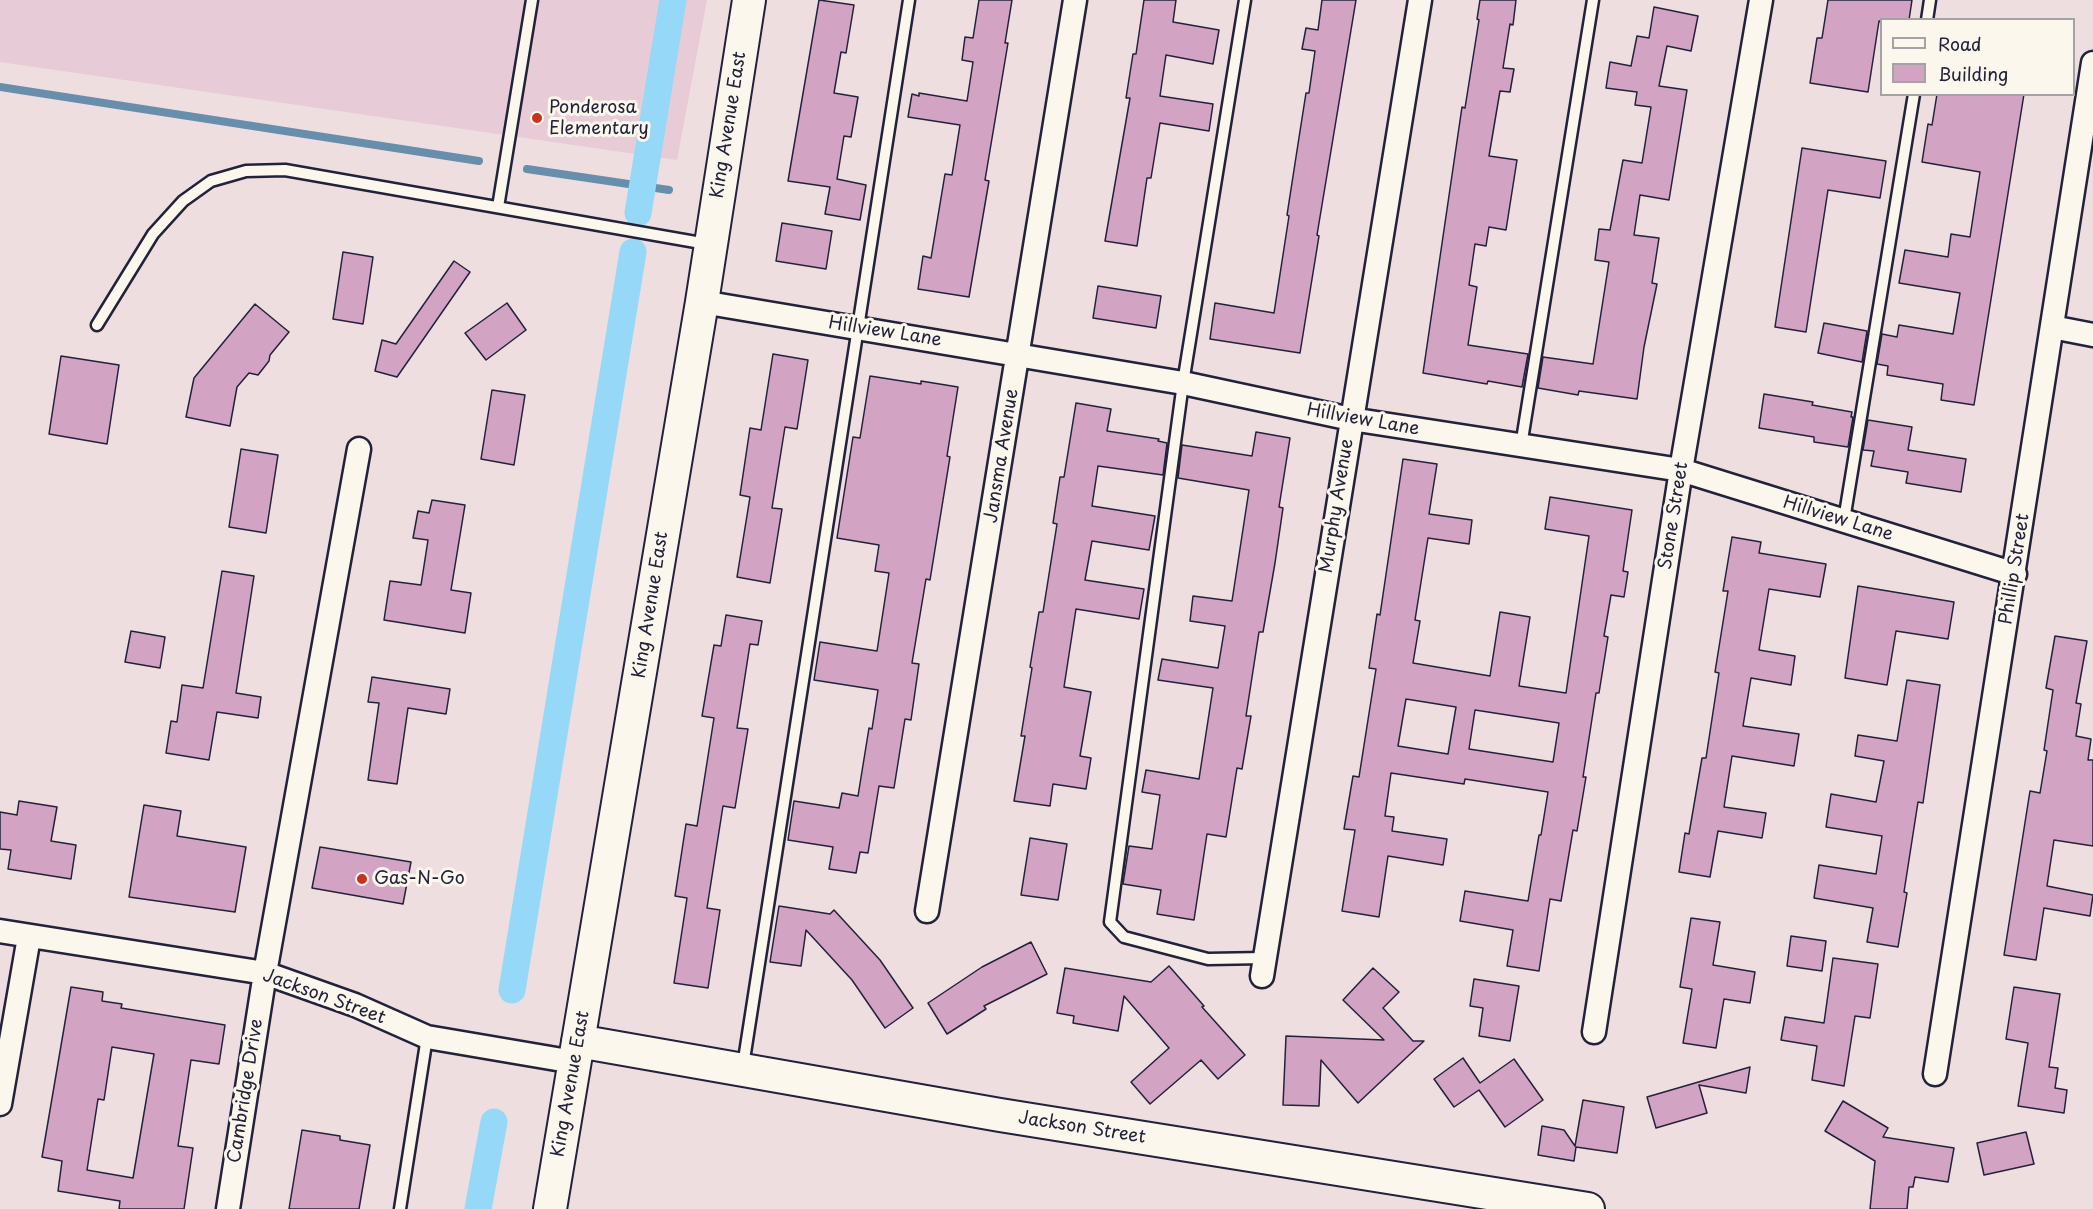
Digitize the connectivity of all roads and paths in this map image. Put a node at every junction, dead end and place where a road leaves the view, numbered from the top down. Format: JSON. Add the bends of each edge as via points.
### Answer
{"nodes":[{"id":1,"x":532,"y":0,"type":"edge"},
{"id":2,"x":749,"y":0,"type":"edge"},
{"id":3,"x":909,"y":0,"type":"edge"},
{"id":4,"x":1075,"y":0,"type":"edge"},
{"id":5,"x":1245,"y":0,"type":"edge"},
{"id":6,"x":1420,"y":0,"type":"edge"},
{"id":7,"x":1593,"y":0,"type":"edge"},
{"id":8,"x":1761,"y":0,"type":"edge"},
{"id":9,"x":1930,"y":0,"type":"edge"},
{"id":10,"x":1927,"y":18,"type":"edge"},
{"id":11,"x":2093,"y":63,"type":"edge"},
{"id":12,"x":1914,"y":96,"type":"edge"},
{"id":13,"x":498,"y":207,"type":"junction"},
{"id":14,"x":710,"y":245,"type":"junction"},
{"id":15,"x":702,"y":302,"type":"junction"},
{"id":16,"x":97,"y":325,"type":"dead end"},
{"id":17,"x":858,"y":327,"type":"junction"},
{"id":18,"x":2052,"y":327,"type":"junction"},
{"id":19,"x":2093,"y":335,"type":"edge"},
{"id":20,"x":1019,"y":354,"type":"junction"},
{"id":21,"x":1183,"y":383,"type":"junction"},
{"id":22,"x":1351,"y":419,"type":"junction"},
{"id":23,"x":1521,"y":446,"type":"junction"},
{"id":24,"x":359,"y":448,"type":"dead end"},
{"id":25,"x":1681,"y":470,"type":"junction"},
{"id":26,"x":1844,"y":520,"type":"junction"},
{"id":27,"x":2015,"y":574,"type":"junction"},
{"id":28,"x":927,"y":911,"type":"dead end"},
{"id":29,"x":0,"y":931,"type":"edge"},
{"id":30,"x":29,"y":937,"type":"junction"},
{"id":31,"x":1263,"y":967,"type":"joint"},
{"id":32,"x":265,"y":973,"type":"junction"},
{"id":33,"x":1594,"y":1032,"type":"dead end"},
{"id":34,"x":427,"y":1037,"type":"junction"},
{"id":35,"x":576,"y":1052,"type":"junction"},
{"id":36,"x":742,"y":1070,"type":"junction"},
{"id":37,"x":1935,"y":1074,"type":"dead end"},
{"id":38,"x":0,"y":1104,"type":"edge"},
{"id":39,"x":1543,"y":1205,"type":"edge"},
{"id":40,"x":228,"y":1209,"type":"edge"},
{"id":41,"x":400,"y":1209,"type":"edge"},
{"id":42,"x":550,"y":1209,"type":"edge"},
{"id":43,"x":1588,"y":1209,"type":"edge"}],
"edges":[{"from":1,"to":13,"type":"lane"},
{"from":2,"to":14,"type":"main road","name":"King Avenue East"},
{"from":3,"to":17,"type":"lane"},
{"from":4,"to":20,"type":"street","name":"Jansma Avenue"},
{"from":5,"to":21,"type":"lane"},
{"from":6,"to":22,"type":"street","name":"Murphy Avenue"},
{"from":7,"to":23,"type":"lane"},
{"from":8,"to":25,"type":"street","name":"Stone Street"},
{"from":9,"to":10,"type":"lane"},
{"from":11,"to":18,"type":"street","name":"Phillip Street"},
{"from":12,"to":26,"type":"lane"},
{"from":13,"to":14,"type":"lane"},
{"from":13,"to":16,"type":"lane","via":[[285,170],[246,171],[211,182],[183,201],[153,234]]},
{"from":14,"to":15,"type":"main road","name":"King Avenue East"},
{"from":15,"to":17,"type":"street","name":"Hillview Lane"},
{"from":15,"to":35,"type":"main road","name":"King Avenue East"},
{"from":17,"to":20,"type":"street","name":"Hillview Lane"},
{"from":17,"to":36,"type":"lane"},
{"from":18,"to":19,"type":"street"},
{"from":18,"to":27,"type":"street","name":"Phillip Street"},
{"from":20,"to":21,"type":"street","name":"Hillview Lane"},
{"from":20,"to":28,"type":"street","name":"Jansma Avenue"},
{"from":21,"to":22,"type":"street","name":"Hillview Lane"},
{"from":21,"to":31,"type":"lane","via":[[1110,922],[1124,937],[1208,959]]},
{"from":22,"to":23,"type":"street","name":"Hillview Lane"},
{"from":22,"to":31,"type":"street","name":"Murphy Avenue"},
{"from":23,"to":25,"type":"street","name":"Hillview Lane"},
{"from":24,"to":32,"type":"street","name":"Cambridge Drive"},
{"from":25,"to":26,"type":"street","name":"Hillview Lane"},
{"from":25,"to":33,"type":"street","name":"Stone Street"},
{"from":26,"to":27,"type":"street","name":"Hillview Lane"},
{"from":27,"to":37,"type":"street","name":"Phillip Street"},
{"from":29,"to":30,"type":"street","name":"Jackson Street"},
{"from":30,"to":32,"type":"street","name":"Jackson Street"},
{"from":30,"to":38,"type":"street"},
{"from":32,"to":34,"type":"street","name":"Jackson Street","via":[[355,1005]]},
{"from":32,"to":40,"type":"street","name":"Cambridge Drive"},
{"from":34,"to":35,"type":"street","name":"Jackson Street"},
{"from":34,"to":41,"type":"lane"},
{"from":35,"to":36,"type":"main road","name":"Jackson Street"},
{"from":35,"to":42,"type":"main road","name":"King Avenue East"},
{"from":36,"to":39,"type":"main road","name":"Jackson Street"},
{"from":39,"to":43,"type":"main road","name":"Jackson Street"}]}
